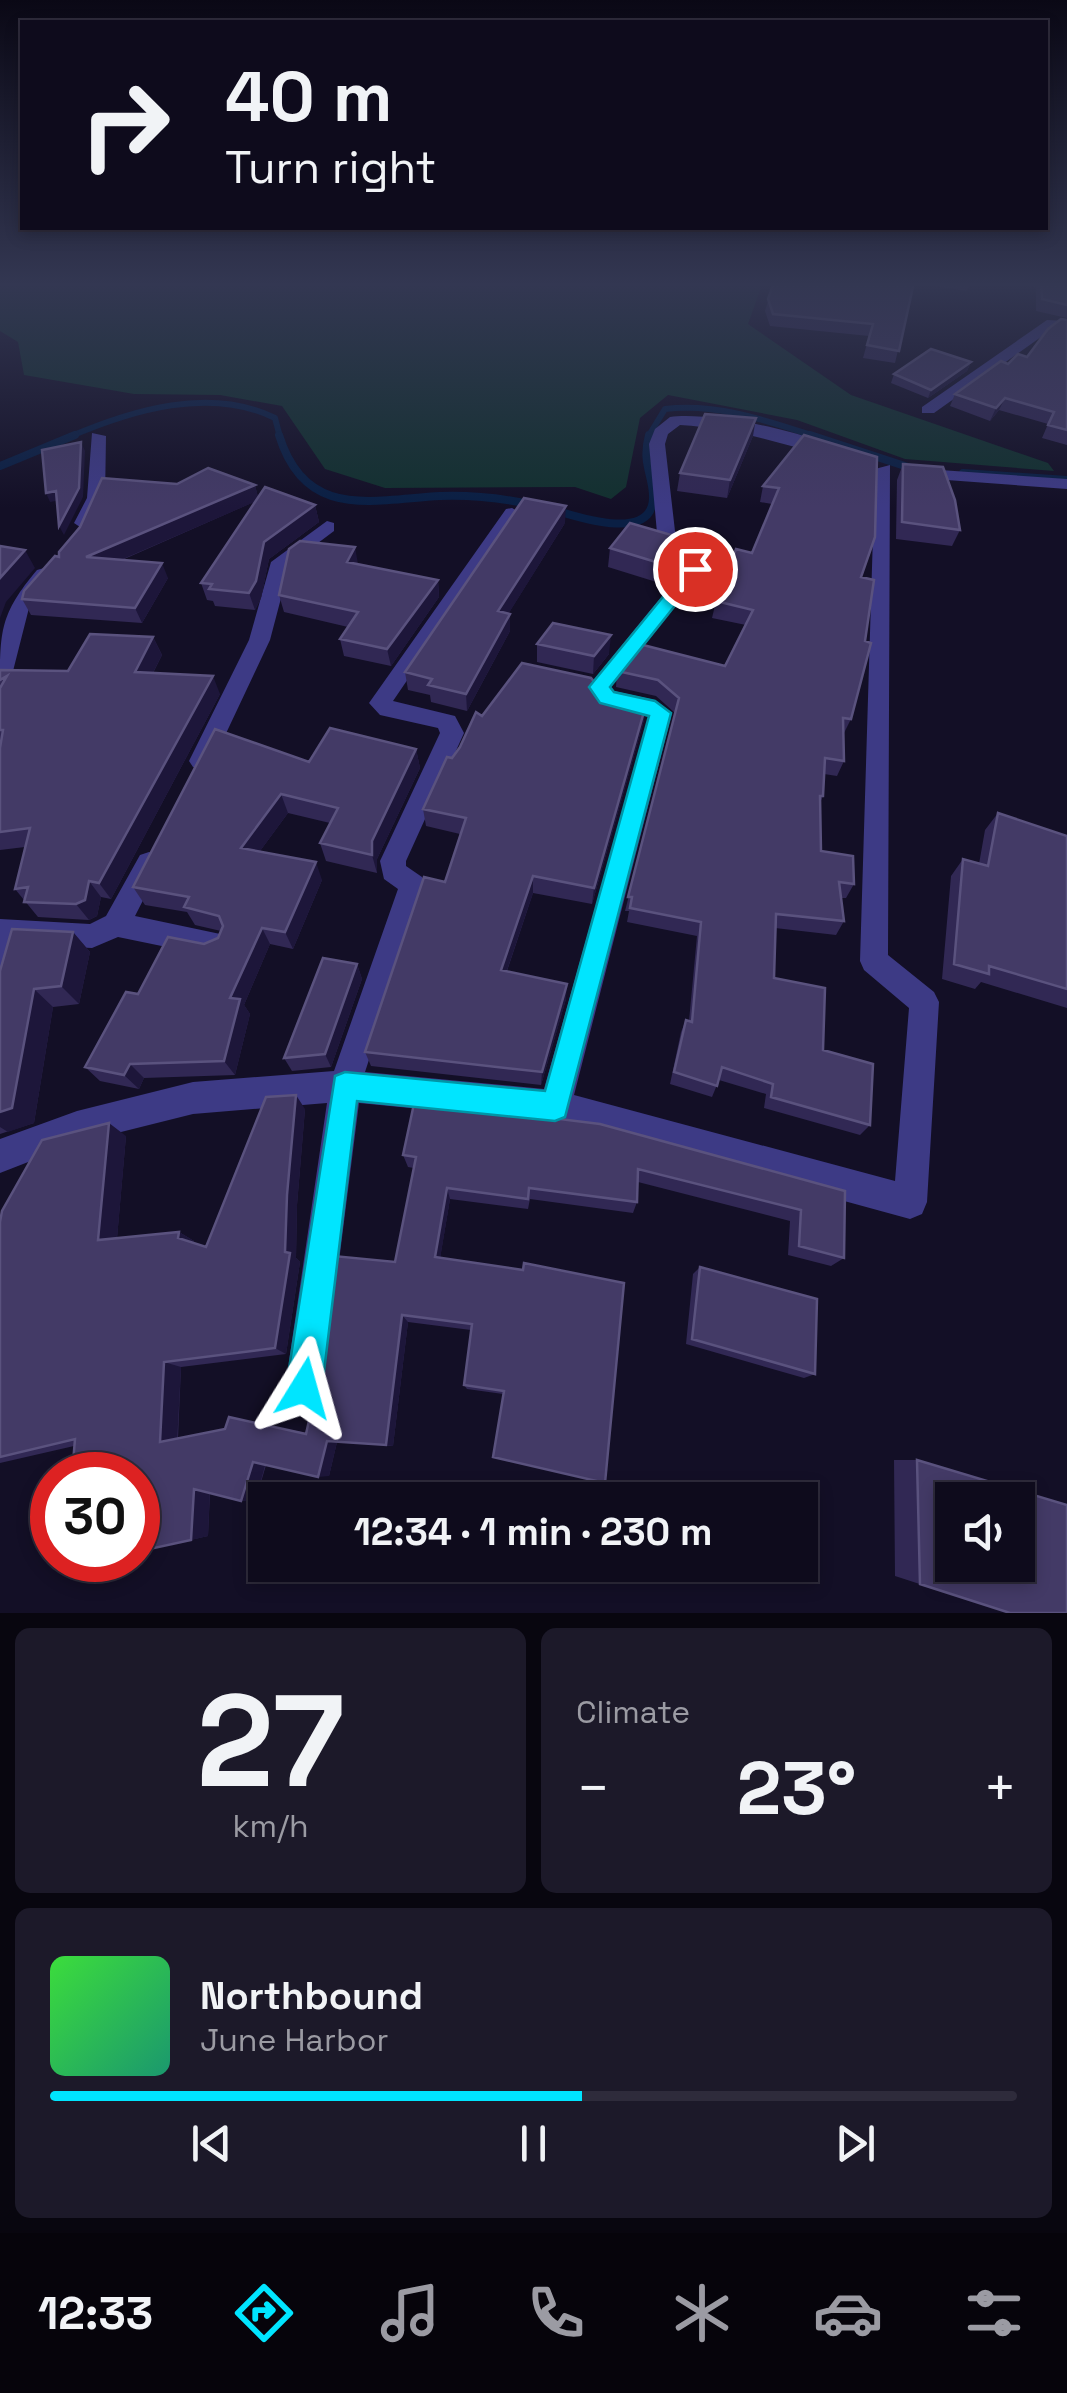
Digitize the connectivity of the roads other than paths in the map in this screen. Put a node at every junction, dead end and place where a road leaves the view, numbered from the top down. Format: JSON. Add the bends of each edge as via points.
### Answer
{"nodes":[{"id":1,"x":1003,"y":357,"type":"edge"},
{"id":2,"x":928,"y":410,"type":"dead end"},
{"id":3,"x":98,"y":436,"type":"dead end"},
{"id":4,"x":856,"y":461,"type":"edge"},
{"id":5,"x":1067,"y":484,"type":"edge"},
{"id":6,"x":512,"y":513,"type":"edge"},
{"id":7,"x":327,"y":527,"type":"dead end"},
{"id":8,"x":76,"y":536,"type":"edge"},
{"id":9,"x":54,"y":563,"type":"edge"},
{"id":10,"x":0,"y":680,"type":"edge"},
{"id":11,"x":189,"y":785,"type":"edge"},
{"id":12,"x":162,"y":838,"type":"edge"},
{"id":13,"x":116,"y":925,"type":"junction"},
{"id":14,"x":0,"y":932,"type":"edge"},
{"id":15,"x":215,"y":944,"type":"edge"},
{"id":16,"x":0,"y":953,"type":"edge"},
{"id":17,"x":0,"y":1004,"type":"edge"},
{"id":18,"x":345,"y":1086,"type":"junction"},
{"id":19,"x":555,"y":1106,"type":"junction"},
{"id":20,"x":0,"y":1156,"type":"edge"},
{"id":21,"x":304,"y":1388,"type":"dead end"}],
"edges":[{"from":1,"to":2,"type":"street"},
{"from":3,"to":8,"type":"street","via":[[96,498]]},
{"from":4,"to":19,"type":"street","via":[[766,428],[676,420],[657,444],[666,533],[694,559],[695,569],[590,685],[607,698],[660,713]]},
{"from":5,"to":19,"type":"street","via":[[879,468],[874,961],[924,1002],[910,1202]]},
{"from":6,"to":18,"type":"street","via":[[380,704],[447,722],[452,733],[393,860],[394,870],[413,884]]},
{"from":7,"to":11,"type":"street","via":[[281,562],[252,663]]},
{"from":9,"to":10,"type":"street","via":[[20,603]]},
{"from":12,"to":13,"type":"street"},
{"from":13,"to":14,"type":"street","via":[[92,936]]},
{"from":13,"to":15,"type":"street"},
{"from":16,"to":17,"type":"street"},
{"from":18,"to":19,"type":"street"},
{"from":18,"to":20,"type":"street","via":[[193,1098],[77,1127]]},
{"from":18,"to":21,"type":"street"}]}
